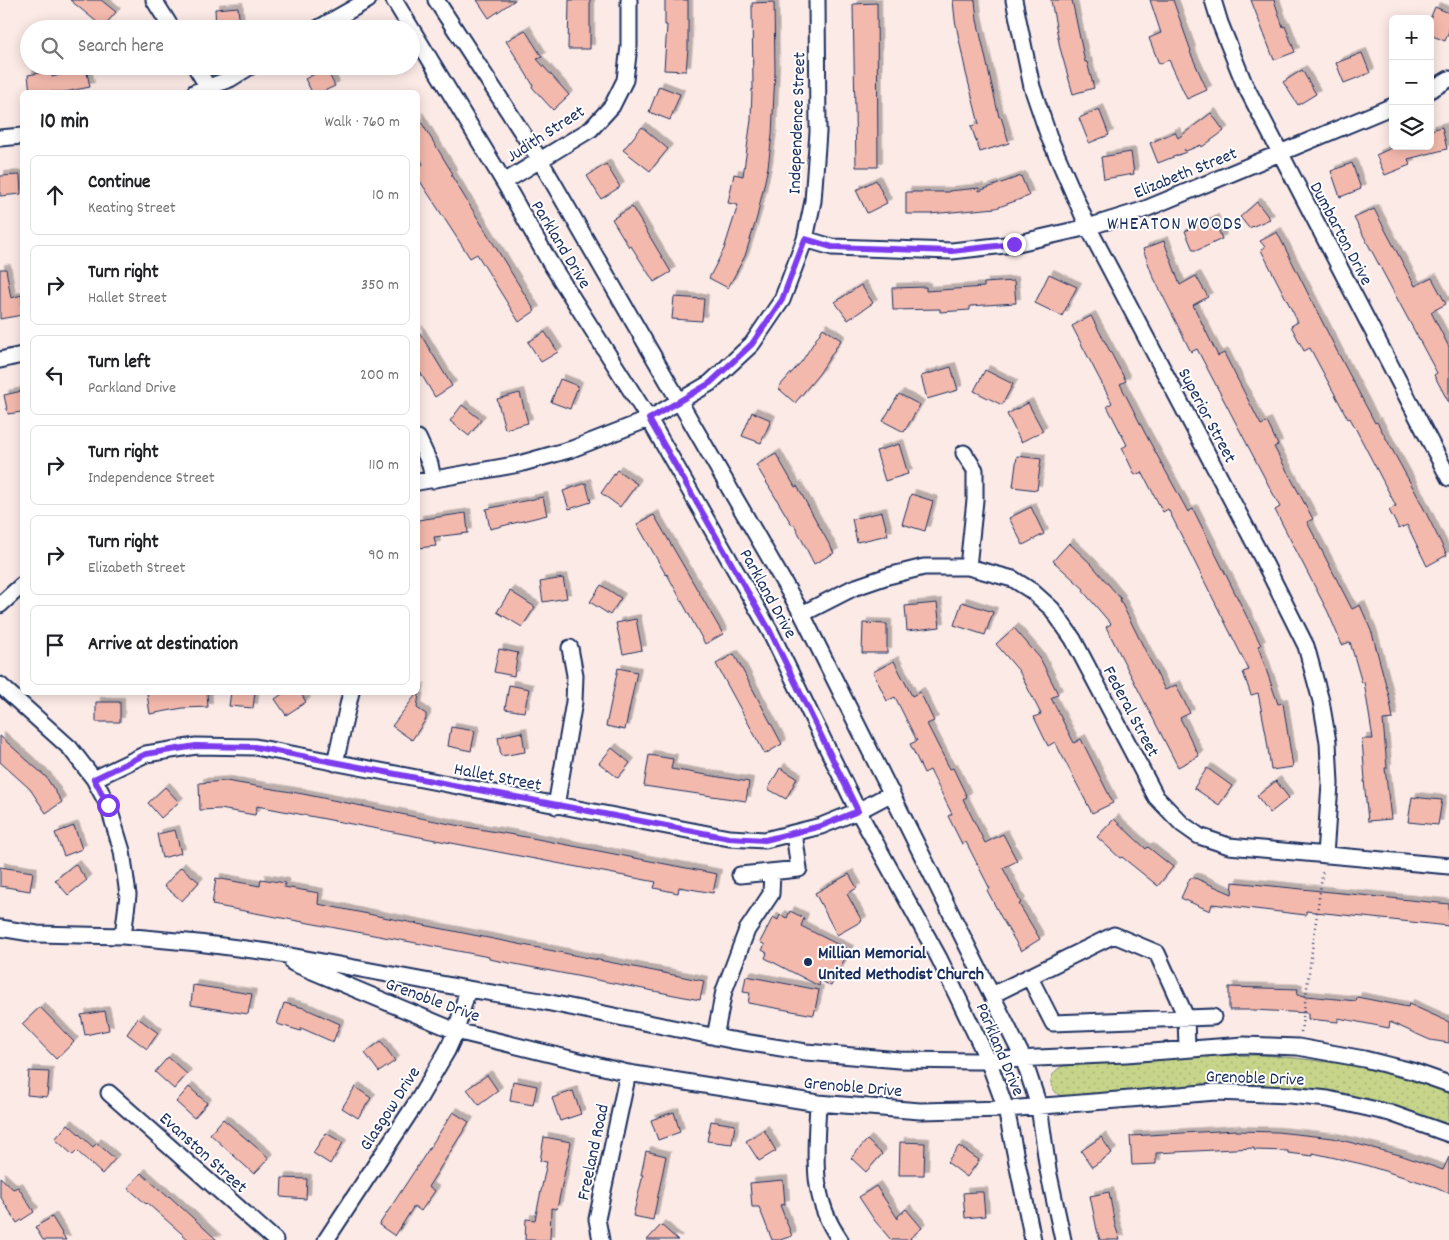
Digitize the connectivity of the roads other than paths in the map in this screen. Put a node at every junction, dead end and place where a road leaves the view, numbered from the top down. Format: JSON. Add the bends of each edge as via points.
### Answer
{"nodes":[{"id":1,"x":154,"y":0,"type":"edge"},
{"id":2,"x":368,"y":0,"type":"edge"},
{"id":3,"x":394,"y":0,"type":"edge"},
{"id":4,"x":436,"y":0,"type":"edge"},
{"id":5,"x":629,"y":0,"type":"edge"},
{"id":6,"x":817,"y":0,"type":"edge"},
{"id":7,"x":1014,"y":0,"type":"edge"},
{"id":8,"x":1213,"y":0,"type":"edge"},
{"id":9,"x":166,"y":20,"type":"edge"},
{"id":10,"x":333,"y":20,"type":"edge"},
{"id":11,"x":406,"y":20,"type":"edge"},
{"id":12,"x":420,"y":43,"type":"edge"},
{"id":13,"x":199,"y":75,"type":"edge"},
{"id":14,"x":236,"y":75,"type":"edge"},
{"id":15,"x":1449,"y":80,"type":"edge"},
{"id":16,"x":1434,"y":88,"type":"edge"},
{"id":17,"x":205,"y":90,"type":"edge"},
{"id":18,"x":207,"y":90,"type":"edge"},
{"id":19,"x":1389,"y":108,"type":"edge"},
{"id":20,"x":20,"y":136,"type":"edge"},
{"id":21,"x":0,"y":138,"type":"edge"},
{"id":22,"x":1280,"y":153,"type":"junction"},
{"id":23,"x":540,"y":160,"type":"junction"},
{"id":24,"x":504,"y":182,"type":"junction"},
{"id":25,"x":1088,"y":227,"type":"junction"},
{"id":26,"x":805,"y":239,"type":"junction"},
{"id":27,"x":20,"y":355,"type":"edge"},
{"id":28,"x":0,"y":360,"type":"edge"},
{"id":29,"x":680,"y":400,"type":"junction"},
{"id":30,"x":649,"y":419,"type":"junction"},
{"id":31,"x":420,"y":442,"type":"edge"},
{"id":32,"x":964,"y":453,"type":"dead end"},
{"id":33,"x":1449,"y":478,"type":"edge"},
{"id":34,"x":425,"y":481,"type":"edge"},
{"id":35,"x":968,"y":567,"type":"junction"},
{"id":36,"x":20,"y":587,"type":"edge"},
{"id":37,"x":0,"y":605,"type":"edge"},
{"id":38,"x":802,"y":614,"type":"junction"},
{"id":39,"x":570,"y":648,"type":"dead end"},
{"id":40,"x":0,"y":685,"type":"edge"},
{"id":41,"x":350,"y":695,"type":"edge"},
{"id":42,"x":335,"y":763,"type":"junction"},
{"id":43,"x":94,"y":779,"type":"junction"},
{"id":44,"x":892,"y":793,"type":"junction"},
{"id":45,"x":556,"y":806,"type":"junction"},
{"id":46,"x":858,"y":811,"type":"junction"},
{"id":47,"x":794,"y":833,"type":"junction"},
{"id":48,"x":1325,"y":855,"type":"junction"},
{"id":49,"x":1449,"y":866,"type":"edge"},
{"id":50,"x":772,"y":872,"type":"junction"},
{"id":51,"x":740,"y":875,"type":"dead end"},
{"id":52,"x":0,"y":928,"type":"edge"},
{"id":53,"x":123,"y":936,"type":"junction"},
{"id":54,"x":269,"y":952,"type":"junction"},
{"id":55,"x":1029,"y":976,"type":"junction"},
{"id":56,"x":468,"y":989,"type":"junction"},
{"id":57,"x":992,"y":995,"type":"junction"},
{"id":58,"x":1213,"y":1017,"type":"dead end"},
{"id":59,"x":1186,"y":1018,"type":"junction"},
{"id":60,"x":456,"y":1031,"type":"junction"},
{"id":61,"x":715,"y":1037,"type":"junction"},
{"id":62,"x":1187,"y":1048,"type":"junction"},
{"id":63,"x":1023,"y":1058,"type":"junction"},
{"id":64,"x":988,"y":1060,"type":"junction"},
{"id":65,"x":628,"y":1073,"type":"junction"},
{"id":66,"x":1449,"y":1084,"type":"edge"},
{"id":67,"x":109,"y":1092,"type":"dead end"},
{"id":68,"x":818,"y":1103,"type":"junction"},
{"id":69,"x":1040,"y":1106,"type":"junction"},
{"id":70,"x":1006,"y":1109,"type":"junction"},
{"id":71,"x":1449,"y":1134,"type":"edge"},
{"id":72,"x":275,"y":1240,"type":"edge"},
{"id":73,"x":326,"y":1240,"type":"edge"},
{"id":74,"x":601,"y":1240,"type":"edge"},
{"id":75,"x":840,"y":1240,"type":"edge"},
{"id":76,"x":1033,"y":1240,"type":"edge"},
{"id":77,"x":1063,"y":1240,"type":"edge"}],
"edges":[{"from":1,"to":9,"type":"street"},
{"from":2,"to":10,"type":"street"},
{"from":3,"to":11,"type":"street","name":"Parkland Drive"},
{"from":4,"to":23,"type":"street","name":"Parkland Drive"},
{"from":5,"to":23,"type":"street","name":"Judith Street","via":[[625,80],[612,106],[591,129]]},
{"from":6,"to":26,"type":"street","name":"Independence Street","via":[[818,132]]},
{"from":7,"to":25,"type":"street","name":"Superior Street","via":[[1032,87]]},
{"from":8,"to":22,"type":"street","name":"Dumbarton Drive","via":[[1244,84]]},
{"from":12,"to":24,"type":"street","name":"Parkland Drive"},
{"from":13,"to":17,"type":"street"},
{"from":14,"to":18,"type":"street"},
{"from":15,"to":16,"type":"street"},
{"from":19,"to":22,"type":"street","name":"Elizabeth Street"},
{"from":20,"to":21,"type":"street"},
{"from":22,"to":25,"type":"street","name":"Elizabeth Street","via":[[1143,210]]},
{"from":22,"to":33,"type":"street","name":"Dumbarton Drive"},
{"from":23,"to":24,"type":"street","name":"Judith Street"},
{"from":23,"to":29,"type":"street","name":"Parkland Drive"},
{"from":24,"to":30,"type":"street","name":"Parkland Drive","via":[[548,261]]},
{"from":25,"to":26,"type":"street","name":"Elizabeth Street","via":[[1014,244],[952,251],[832,247]]},
{"from":25,"to":48,"type":"street","name":"Superior Street","via":[[1306,646],[1328,742],[1330,784]]},
{"from":26,"to":29,"type":"street","name":"Independence Street","via":[[782,300],[752,344],[710,383]]},
{"from":27,"to":28,"type":"street"},
{"from":29,"to":30,"type":"street","name":"Independence Street"},
{"from":29,"to":38,"type":"street","name":"Parkland Drive"},
{"from":30,"to":34,"type":"street","name":"Independence Street","via":[[572,449],[519,464]]},
{"from":30,"to":46,"type":"street","name":"Parkland Drive","via":[[770,631]]},
{"from":31,"to":34,"type":"street","via":[[430,464]]},
{"from":32,"to":35,"type":"street","via":[[975,470]]},
{"from":35,"to":38,"type":"street","name":"Federal Street","via":[[924,567],[888,576],[853,588]]},
{"from":35,"to":48,"type":"street","name":"Federal Street","via":[[1013,579],[1052,610],[1073,639],[1156,797],[1182,824],[1199,836],[1229,846]]},
{"from":36,"to":37,"type":"street"},
{"from":38,"to":44,"type":"street","name":"Parkland Drive"},
{"from":39,"to":45,"type":"street","via":[[575,675],[574,702]]},
{"from":40,"to":43,"type":"street","via":[[70,748]]},
{"from":41,"to":42,"type":"street"},
{"from":42,"to":43,"type":"street","name":"Hallet Street","via":[[255,747],[196,746],[146,754]]},
{"from":42,"to":45,"type":"street","name":"Hallet Street"},
{"from":43,"to":53,"type":"street","via":[[108,805],[122,852],[128,895]]},
{"from":44,"to":46,"type":"street","name":"Hallet Street"},
{"from":44,"to":57,"type":"street","name":"Parkland Drive"},
{"from":45,"to":47,"type":"street","name":"Hallet Street","via":[[729,838],[765,840]]},
{"from":46,"to":47,"type":"street","name":"Hallet Street"},
{"from":46,"to":64,"type":"street","name":"Parkland Drive","via":[[939,958]]},
{"from":47,"to":50,"type":"street","via":[[799,869]]},
{"from":48,"to":49,"type":"street","name":"Federal Street"},
{"from":50,"to":51,"type":"street"},
{"from":50,"to":61,"type":"street","via":[[771,894],[747,930],[724,991]]},
{"from":52,"to":53,"type":"street","name":"Grenoble Drive","via":[[37,934]]},
{"from":53,"to":54,"type":"street","name":"Grenoble Drive"},
{"from":54,"to":56,"type":"street","name":"Grenoble Drive"},
{"from":54,"to":60,"type":"street","name":"Grenoble Drive"},
{"from":55,"to":57,"type":"street"},
{"from":55,"to":59,"type":"street","via":[[1053,1022]]},
{"from":55,"to":59,"type":"street","via":[[1114,935],[1157,953]]},
{"from":56,"to":60,"type":"street","name":"Glasgow Drive"},
{"from":56,"to":61,"type":"street","name":"Grenoble Drive"},
{"from":57,"to":63,"type":"street","name":"Parkland Drive"},
{"from":58,"to":59,"type":"street"},
{"from":59,"to":62,"type":"street"},
{"from":60,"to":65,"type":"street","name":"Grenoble Drive"},
{"from":60,"to":73,"type":"street","name":"Glasgow Drive","via":[[420,1097]]},
{"from":61,"to":64,"type":"street","name":"Grenoble Drive","via":[[806,1052],[899,1060]]},
{"from":62,"to":63,"type":"street","name":"Grenoble Drive"},
{"from":62,"to":66,"type":"street","name":"Grenoble Drive","via":[[1244,1044],[1298,1047],[1364,1059]]},
{"from":63,"to":64,"type":"street","name":"Grenoble Drive"},
{"from":63,"to":69,"type":"street","name":"Parkland Drive"},
{"from":64,"to":70,"type":"street","name":"Parkland Drive"},
{"from":65,"to":68,"type":"street","name":"Grenoble Drive"},
{"from":65,"to":74,"type":"street","name":"Freeland Road","via":[[597,1219]]},
{"from":67,"to":72,"type":"street","name":"Evanston Street"},
{"from":68,"to":70,"type":"street","name":"Grenoble Drive","via":[[920,1111]]},
{"from":68,"to":75,"type":"street","via":[[816,1171],[820,1201]]},
{"from":69,"to":70,"type":"street","name":"Grenoble Drive"},
{"from":69,"to":71,"type":"street","name":"Grenoble Drive","via":[[1216,1092],[1290,1095],[1390,1113]]},
{"from":69,"to":77,"type":"street","name":"Parkland Drive","via":[[1048,1170]]},
{"from":70,"to":76,"type":"street","name":"Parkland Drive"}]}
